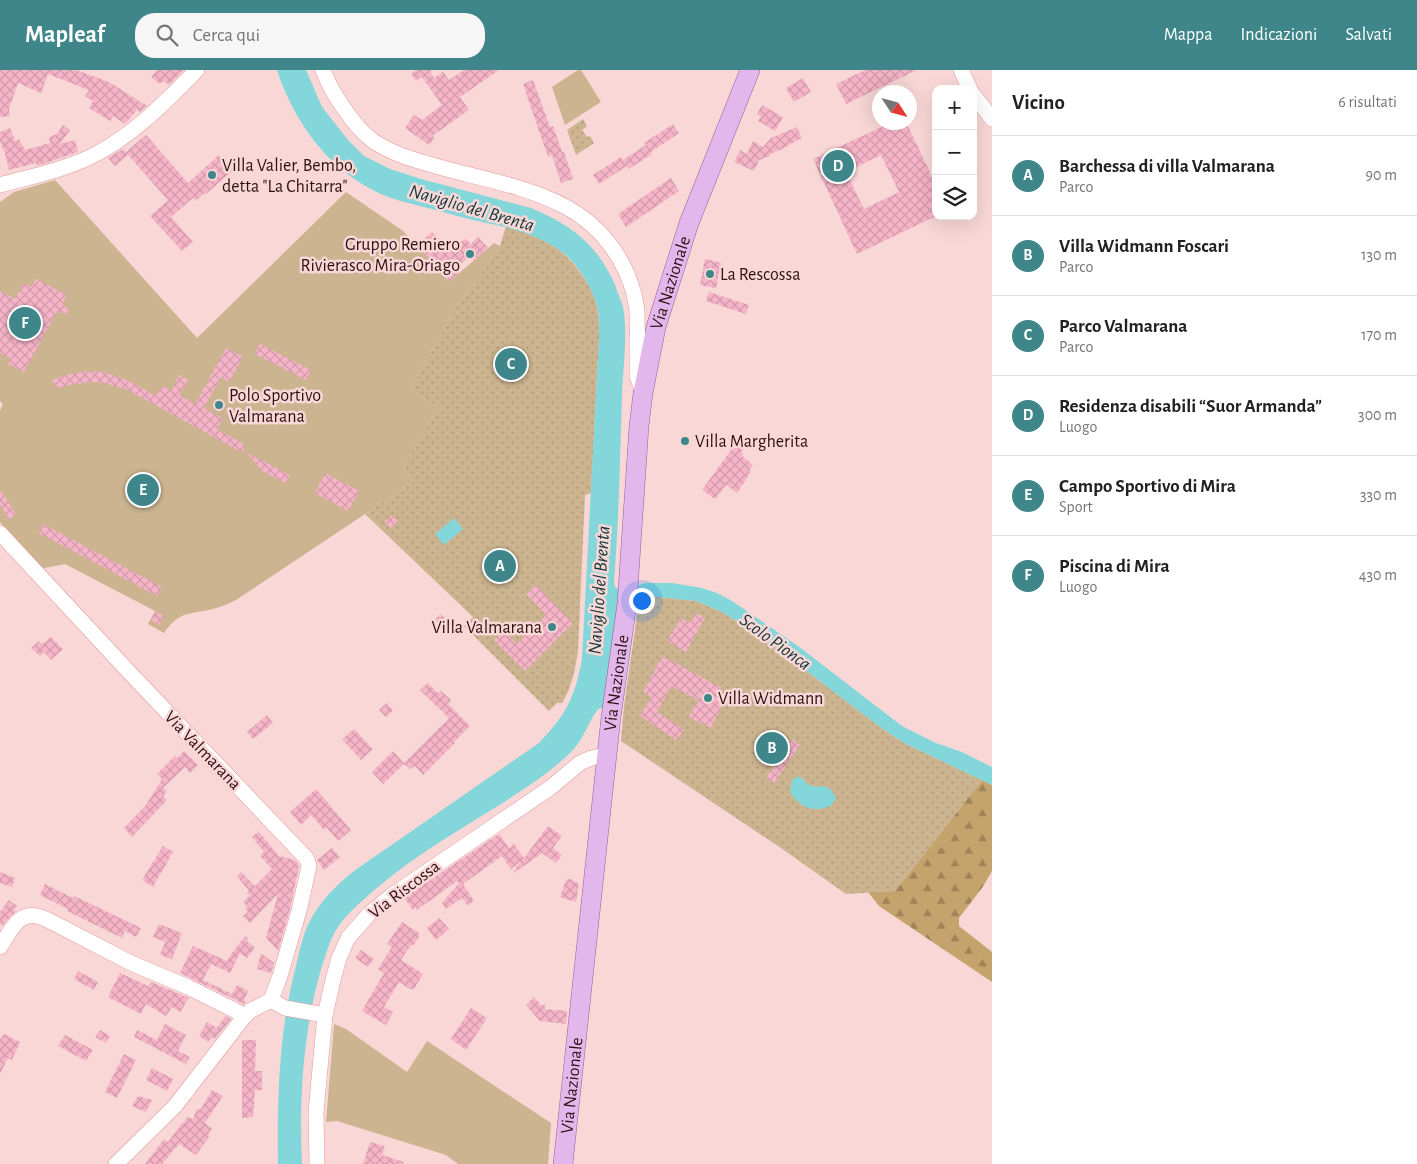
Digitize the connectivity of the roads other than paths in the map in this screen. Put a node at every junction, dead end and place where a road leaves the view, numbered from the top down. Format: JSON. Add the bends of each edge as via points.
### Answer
{"nodes":[{"id":1,"x":197,"y":70,"type":"edge"},
{"id":2,"x":324,"y":70,"type":"edge"},
{"id":3,"x":750,"y":70,"type":"edge"},
{"id":4,"x":961,"y":70,"type":"edge"},
{"id":5,"x":968,"y":85,"type":"edge"},
{"id":6,"x":977,"y":99,"type":"edge"},
{"id":7,"x":992,"y":120,"type":"edge"},
{"id":8,"x":0,"y":185,"type":"edge"},
{"id":9,"x":637,"y":312,"type":"junction"},
{"id":10,"x":656,"y":327,"type":"junction"},
{"id":11,"x":637,"y":334,"type":"junction"},
{"id":12,"x":652,"y":346,"type":"junction"},
{"id":13,"x":643,"y":393,"type":"junction"},
{"id":14,"x":0,"y":533,"type":"edge"},
{"id":15,"x":606,"y":755,"type":"junction"},
{"id":16,"x":0,"y":947,"type":"edge"},
{"id":17,"x":271,"y":1000,"type":"junction"},
{"id":18,"x":322,"y":1015,"type":"junction"},
{"id":19,"x":244,"y":1017,"type":"junction"},
{"id":20,"x":116,"y":1164,"type":"edge"},
{"id":21,"x":317,"y":1164,"type":"edge"},
{"id":22,"x":563,"y":1164,"type":"edge"}],
"edges":[{"from":1,"to":8,"type":"street","via":[[140,125],[99,152],[75,163]]},
{"from":2,"to":9,"type":"street","via":[[349,115],[371,140],[388,150],[432,166],[538,194],[586,219],[618,256],[634,294]]},
{"from":3,"to":10,"type":"main road","name":"Via Nazionale","via":[[689,223]]},
{"from":4,"to":5,"type":"street"},
{"from":6,"to":7,"type":"street"},
{"from":9,"to":10,"type":"street","via":[[648,325]]},
{"from":9,"to":11,"type":"street"},
{"from":10,"to":12,"type":"main road","name":"Via Nazionale"},
{"from":11,"to":12,"type":"street","via":[[644,344]]},
{"from":11,"to":13,"type":"street","via":[[637,376]]},
{"from":12,"to":13,"type":"main road","name":"Via Nazionale"},
{"from":13,"to":15,"type":"main road","name":"Via Nazionale","via":[[627,604]]},
{"from":14,"to":17,"type":"street","name":"Via Valmarana","via":[[307,859],[308,874]]},
{"from":15,"to":18,"type":"street","name":"Via Riscossa","via":[[580,763],[550,788],[391,896],[370,914],[358,925],[344,947]]},
{"from":15,"to":22,"type":"main road","name":"Via Nazionale"},
{"from":16,"to":19,"type":"street","via":[[19,920],[26,914],[34,914]]},
{"from":17,"to":18,"type":"street","via":[[285,1008]]},
{"from":17,"to":19,"type":"street"},
{"from":18,"to":21,"type":"street","name":"Via Riscossa","via":[[316,1114]]},
{"from":19,"to":20,"type":"street","via":[[175,1106]]}]}
